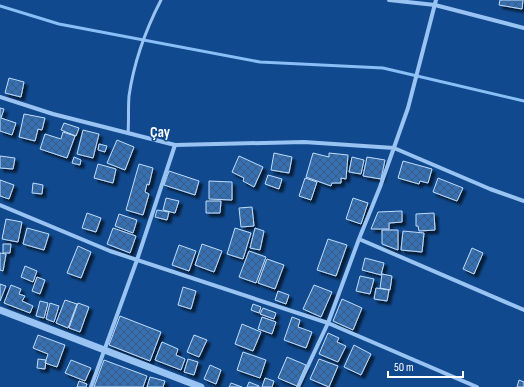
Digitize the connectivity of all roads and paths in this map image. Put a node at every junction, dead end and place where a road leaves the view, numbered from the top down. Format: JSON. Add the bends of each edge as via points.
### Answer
{"nodes":[{"id":1,"x":161,"y":0,"type":"edge"},
{"id":2,"x":390,"y":0,"type":"edge"},
{"id":3,"x":436,"y":0,"type":"edge"},
{"id":4,"x":435,"y":5,"type":"junction"},
{"id":5,"x":524,"y":28,"type":"edge"},
{"id":6,"x":0,"y":97,"type":"edge"},
{"id":7,"x":128,"y":133,"type":"junction"},
{"id":8,"x":175,"y":145,"type":"junction"},
{"id":9,"x":394,"y":148,"type":"junction"},
{"id":10,"x":524,"y":201,"type":"edge"},
{"id":11,"x":0,"y":205,"type":"edge"},
{"id":12,"x":358,"y":239,"type":"junction"},
{"id":13,"x":138,"y":260,"type":"junction"},
{"id":14,"x":0,"y":310,"type":"edge"},
{"id":15,"x":524,"y":310,"type":"edge"},
{"id":16,"x":328,"y":323,"type":"junction"},
{"id":17,"x":104,"y":349,"type":"junction"},
{"id":18,"x":90,"y":387,"type":"edge"},
{"id":19,"x":201,"y":387,"type":"edge"},
{"id":20,"x":298,"y":387,"type":"edge"},
{"id":21,"x":477,"y":387,"type":"edge"}],
"edges":[{"from":1,"to":7,"type":"lane","via":[[148,26],[135,64],[129,97]]},
{"from":2,"to":4,"type":"street"},
{"from":3,"to":4,"type":"street"},
{"from":4,"to":5,"type":"street"},
{"from":4,"to":9,"type":"street","via":[[408,108]]},
{"from":6,"to":7,"type":"street","via":[[53,114]]},
{"from":7,"to":8,"type":"street"},
{"from":8,"to":9,"type":"street","via":[[304,142]]},
{"from":8,"to":13,"type":"street"},
{"from":9,"to":10,"type":"street","via":[[490,190]]},
{"from":9,"to":12,"type":"street"},
{"from":11,"to":13,"type":"street","via":[[110,251]]},
{"from":12,"to":15,"type":"street"},
{"from":12,"to":16,"type":"street"},
{"from":13,"to":16,"type":"street"},
{"from":13,"to":17,"type":"street"},
{"from":14,"to":17,"type":"street"},
{"from":16,"to":20,"type":"street"},
{"from":16,"to":21,"type":"street"},
{"from":17,"to":18,"type":"street"},
{"from":17,"to":19,"type":"street"}]}
